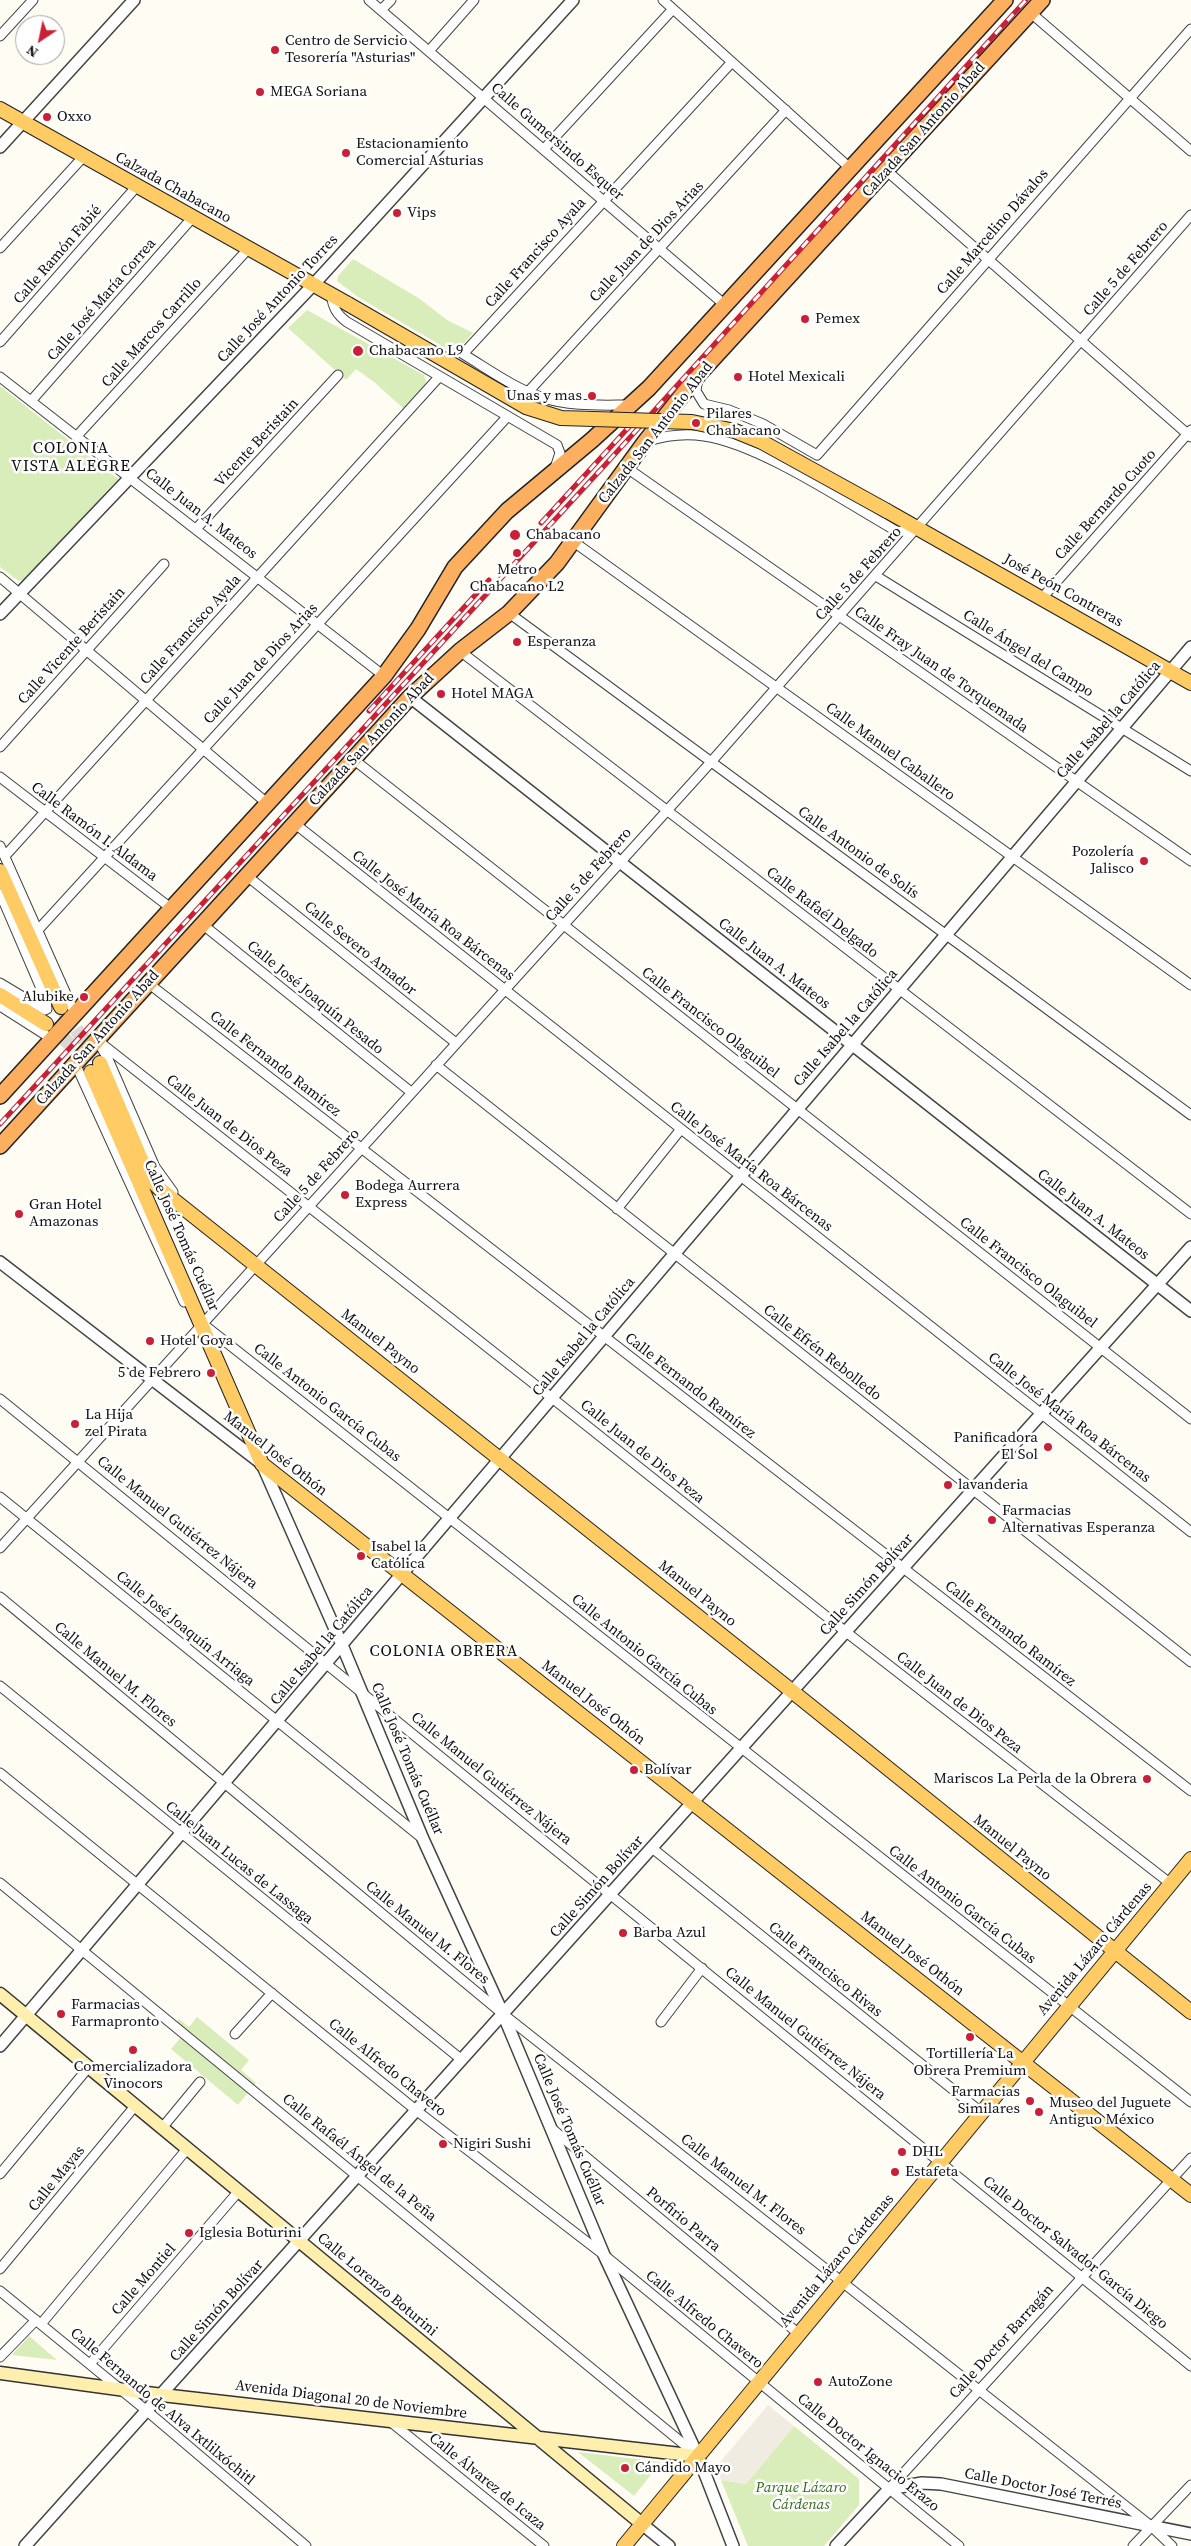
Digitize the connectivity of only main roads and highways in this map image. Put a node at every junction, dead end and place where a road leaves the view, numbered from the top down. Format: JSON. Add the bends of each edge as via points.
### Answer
{"nodes":[{"id":1,"x":1005,"y":0,"type":"edge"},
{"id":2,"x":1042,"y":0,"type":"edge"},
{"id":3,"x":0,"y":109,"type":"edge"},
{"id":4,"x":640,"y":420,"type":"joint"},
{"id":5,"x":1191,"y":683,"type":"edge"},
{"id":6,"x":0,"y":870,"type":"edge"},
{"id":7,"x":0,"y":995,"type":"edge"},
{"id":8,"x":61,"y":1007,"type":"tunnel mouth"},
{"id":9,"x":46,"y":1024,"type":"tunnel mouth"},
{"id":10,"x":0,"y":1096,"type":"edge"},
{"id":11,"x":0,"y":1146,"type":"edge"},
{"id":12,"x":256,"y":1265,"type":"joint"},
{"id":13,"x":262,"y":1464,"type":"joint"},
{"id":14,"x":1191,"y":1859,"type":"edge"},
{"id":15,"x":1114,"y":1952,"type":"junction"},
{"id":16,"x":0,"y":1994,"type":"edge"},
{"id":17,"x":1191,"y":2012,"type":"edge"},
{"id":18,"x":1023,"y":2062,"type":"junction"},
{"id":19,"x":1191,"y":2195,"type":"edge"},
{"id":20,"x":0,"y":2373,"type":"edge"},
{"id":21,"x":537,"y":2439,"type":"junction"},
{"id":22,"x":698,"y":2456,"type":"junction"},
{"id":23,"x":642,"y":2524,"type":"junction"},
{"id":24,"x":624,"y":2546,"type":"edge"}],
"edges":[{"from":1,"to":10,"type":"highway","name":"Calzada San Antonio Abad","via":[[632,405],[507,511],[455,567],[418,629],[384,676]]},
{"from":2,"to":11,"type":"highway","name":"Calzada San Antonio Abad","via":[[699,374],[645,442],[574,542],[509,613],[460,651],[410,697]]},
{"from":3,"to":4,"type":"main road","name":"Calzada Chabacano","bridge":true,"via":[[314,284],[526,407],[561,418]]},
{"from":4,"to":5,"type":"main road","name":"José Peón Contreras","bridge":true,"via":[[692,422],[735,431],[762,442]]},
{"from":6,"to":8,"type":"main road"},
{"from":7,"to":9,"type":"main road"},
{"from":12,"to":13,"type":"main road","name":"Calle José Tomás Cuéllar","via":[[150,1179],[96,1068]]},
{"from":12,"to":15,"type":"main road","name":"Manuel Payno"},
{"from":13,"to":18,"type":"main road","name":"Manuel José Othón"},
{"from":14,"to":15,"type":"main road","name":"Avenida Lázaro Cárdenas"},
{"from":15,"to":17,"type":"main road","name":"Manuel Payno"},
{"from":15,"to":18,"type":"main road","name":"Avenida Lázaro Cárdenas"},
{"from":16,"to":21,"type":"main road","name":"Calle Lorenzo Boturini"},
{"from":18,"to":19,"type":"main road","name":"Manuel José Othón"},
{"from":18,"to":22,"type":"main road","name":"Avenida Lázaro Cárdenas"},
{"from":20,"to":21,"type":"main road","name":"Avenida Diagonal 20 de Noviembre"},
{"from":21,"to":22,"type":"main road","name":"Avenida Diagonal 20 de Noviembre"},
{"from":21,"to":23,"type":"main road","name":"Calle Lorenzo Boturini"},
{"from":22,"to":23,"type":"main road","name":"Avenida Lázaro Cárdenas"},
{"from":23,"to":24,"type":"main road","name":"Avenida Lázaro Cárdenas"}]}
